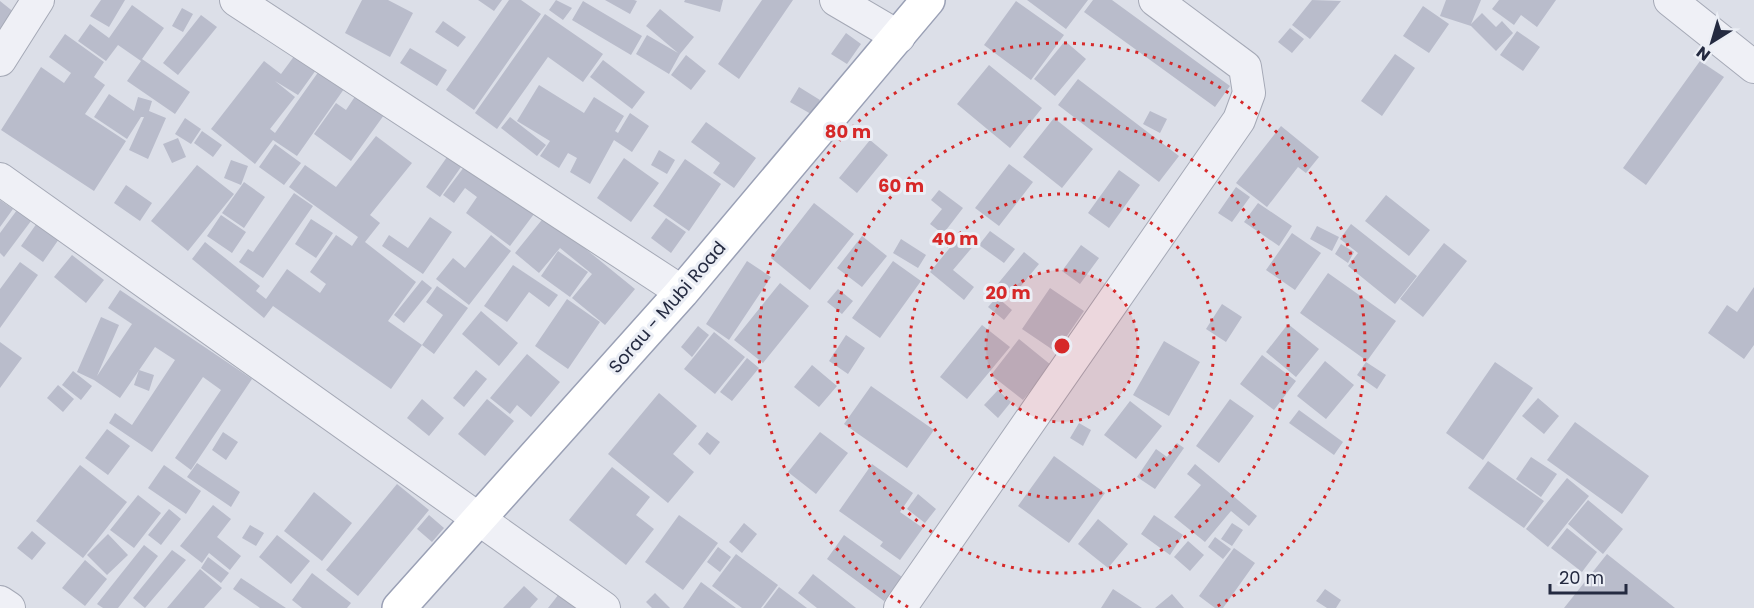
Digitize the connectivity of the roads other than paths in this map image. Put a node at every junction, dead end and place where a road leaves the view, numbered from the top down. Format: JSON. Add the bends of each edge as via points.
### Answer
{"nodes":[{"id":1,"x":38,"y":0,"type":"edge"},
{"id":2,"x":236,"y":0,"type":"edge"},
{"id":3,"x":836,"y":0,"type":"edge"},
{"id":4,"x":928,"y":0,"type":"edge"},
{"id":5,"x":1155,"y":0,"type":"edge"},
{"id":6,"x":1670,"y":0,"type":"edge"},
{"id":7,"x":899,"y":37,"type":"junction"},
{"id":8,"x":0,"y":60,"type":"edge"},
{"id":9,"x":1754,"y":67,"type":"edge"},
{"id":10,"x":0,"y":179,"type":"edge"},
{"id":11,"x":682,"y":292,"type":"junction"},
{"id":12,"x":477,"y":520,"type":"junction"},
{"id":13,"x":0,"y":602,"type":"edge"},
{"id":14,"x":9,"y":608,"type":"edge"},
{"id":15,"x":399,"y":608,"type":"edge"},
{"id":16,"x":604,"y":608,"type":"edge"},
{"id":17,"x":900,"y":608,"type":"edge"}],
"edges":[{"from":1,"to":8,"type":"street"},
{"from":2,"to":11,"type":"street"},
{"from":3,"to":7,"type":"street"},
{"from":4,"to":7,"type":"main road","name":"Sorau - Mubi Road"},
{"from":5,"to":17,"type":"street","via":[[1245,67],[1249,93],[1239,120]]},
{"from":6,"to":9,"type":"street"},
{"from":7,"to":11,"type":"main road","name":"Sorau - Mubi Road"},
{"from":10,"to":12,"type":"street"},
{"from":11,"to":12,"type":"main road","name":"Sorau - Mubi Road"},
{"from":12,"to":15,"type":"main road","name":"Sorau - Mubi Road"},
{"from":12,"to":16,"type":"street"},
{"from":13,"to":14,"type":"street"}]}
